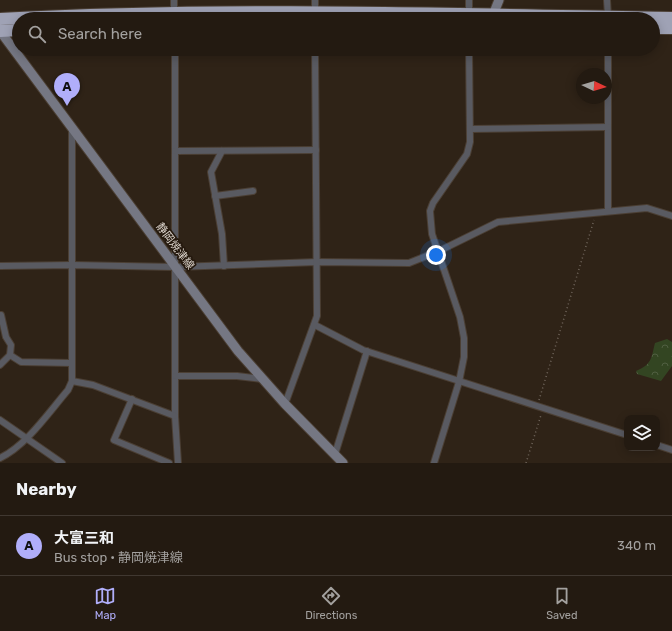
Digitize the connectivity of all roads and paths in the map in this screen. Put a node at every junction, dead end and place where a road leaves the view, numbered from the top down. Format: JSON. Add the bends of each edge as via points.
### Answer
{"nodes":[{"id":1,"x":469,"y":0,"type":"edge"},
{"id":2,"x":499,"y":0,"type":"edge"},
{"id":3,"x":607,"y":0,"type":"edge"},
{"id":4,"x":315,"y":5,"type":"edge"},
{"id":5,"x":174,"y":6,"type":"edge"},
{"id":6,"x":87,"y":12,"type":"edge"},
{"id":7,"x":413,"y":12,"type":"edge"},
{"id":8,"x":469,"y":12,"type":"edge"},
{"id":9,"x":494,"y":12,"type":"edge"},
{"id":10,"x":608,"y":12,"type":"edge"},
{"id":11,"x":12,"y":17,"type":"edge"},
{"id":12,"x":0,"y":18,"type":"edge"},
{"id":13,"x":660,"y":18,"type":"edge"},
{"id":14,"x":672,"y":18,"type":"edge"},
{"id":15,"x":660,"y":28,"type":"edge"},
{"id":16,"x":672,"y":28,"type":"edge"},
{"id":17,"x":12,"y":30,"type":"edge"},
{"id":18,"x":0,"y":31,"type":"edge"},
{"id":19,"x":12,"y":47,"type":"edge"},
{"id":20,"x":18,"y":56,"type":"edge"},
{"id":21,"x":175,"y":56,"type":"edge"},
{"id":22,"x":315,"y":56,"type":"edge"},
{"id":23,"x":469,"y":56,"type":"edge"},
{"id":24,"x":608,"y":56,"type":"edge"},
{"id":25,"x":608,"y":127,"type":"junction"},
{"id":26,"x":72,"y":129,"type":"junction"},
{"id":27,"x":470,"y":129,"type":"junction"},
{"id":28,"x":222,"y":150,"type":"junction"},
{"id":29,"x":316,"y":150,"type":"junction"},
{"id":30,"x":175,"y":151,"type":"junction"},
{"id":31,"x":253,"y":191,"type":"dead end"},
{"id":32,"x":215,"y":196,"type":"junction"},
{"id":33,"x":608,"y":211,"type":"junction"},
{"id":34,"x":596,"y":212,"type":"junction"},
{"id":35,"x":672,"y":216,"type":"edge"},
{"id":36,"x":439,"y":251,"type":"junction"},
{"id":37,"x":317,"y":262,"type":"junction"},
{"id":38,"x":72,"y":265,"type":"junction"},
{"id":39,"x":0,"y":266,"type":"edge"},
{"id":40,"x":224,"y":266,"type":"junction"},
{"id":41,"x":175,"y":267,"type":"junction"},
{"id":42,"x":1,"y":315,"type":"edge"},
{"id":43,"x":314,"y":325,"type":"junction"},
{"id":44,"x":367,"y":351,"type":"junction"},
{"id":45,"x":10,"y":355,"type":"junction"},
{"id":46,"x":72,"y":363,"type":"junction"},
{"id":47,"x":0,"y":365,"type":"edge"},
{"id":48,"x":176,"y":376,"type":"junction"},
{"id":49,"x":262,"y":379,"type":"junction"},
{"id":50,"x":72,"y":381,"type":"junction"},
{"id":51,"x":459,"y":382,"type":"junction"},
{"id":52,"x":132,"y":399,"type":"junction"},
{"id":53,"x":285,"y":404,"type":"junction"},
{"id":54,"x":540,"y":408,"type":"junction"},
{"id":55,"x":175,"y":416,"type":"junction"},
{"id":56,"x":0,"y":420,"type":"edge"},
{"id":57,"x":624,"y":434,"type":"edge"},
{"id":58,"x":26,"y":437,"type":"junction"},
{"id":59,"x":660,"y":446,"type":"edge"},
{"id":60,"x":672,"y":450,"type":"edge"},
{"id":61,"x":0,"y":458,"type":"edge"},
{"id":62,"x":337,"y":459,"type":"edge"},
{"id":63,"x":62,"y":463,"type":"edge"},
{"id":64,"x":170,"y":463,"type":"edge"},
{"id":65,"x":178,"y":463,"type":"edge"},
{"id":66,"x":434,"y":463,"type":"edge"},
{"id":67,"x":526,"y":463,"type":"edge"}],
"edges":[{"from":1,"to":8,"type":"street"},
{"from":2,"to":9,"type":"main road"},
{"from":3,"to":10,"type":"street"},
{"from":4,"to":5,"type":"highway"},
{"from":4,"to":7,"type":"highway"},
{"from":5,"to":6,"type":"highway"},
{"from":11,"to":12,"type":"highway"},
{"from":13,"to":14,"type":"highway"},
{"from":15,"to":16,"type":"highway"},
{"from":17,"to":18,"type":"highway"},
{"from":18,"to":19,"type":"main road","name":"静岡焼津線"},
{"from":20,"to":26,"type":"main road","name":"静岡焼津線"},
{"from":21,"to":30,"type":"street"},
{"from":22,"to":29,"type":"street"},
{"from":23,"to":27,"type":"street"},
{"from":24,"to":25,"type":"street"},
{"from":25,"to":27,"type":"street"},
{"from":25,"to":33,"type":"street"},
{"from":26,"to":38,"type":"street"},
{"from":26,"to":41,"type":"main road","name":"静岡焼津線"},
{"from":27,"to":36,"type":"street","via":[[467,154],[430,211],[432,234]]},
{"from":28,"to":29,"type":"street"},
{"from":28,"to":30,"type":"street"},
{"from":28,"to":32,"type":"street","via":[[211,172]]},
{"from":29,"to":37,"type":"street"},
{"from":30,"to":41,"type":"street"},
{"from":31,"to":32,"type":"street"},
{"from":32,"to":40,"type":"street","via":[[222,234]]},
{"from":33,"to":34,"type":"street"},
{"from":33,"to":35,"type":"street","via":[[647,208]]},
{"from":34,"to":36,"type":"street","via":[[498,222]]},
{"from":34,"to":54,"type":"path"},
{"from":36,"to":37,"type":"street","via":[[409,263]]},
{"from":36,"to":51,"type":"street","via":[[464,338],[464,357]]},
{"from":37,"to":40,"type":"street"},
{"from":37,"to":43,"type":"street","via":[[317,316]]},
{"from":38,"to":39,"type":"street"},
{"from":38,"to":41,"type":"street"},
{"from":38,"to":46,"type":"street"},
{"from":40,"to":41,"type":"street"},
{"from":41,"to":48,"type":"street"},
{"from":41,"to":49,"type":"main road","name":"静岡焼津線"},
{"from":42,"to":45,"type":"street","via":[[11,345]]},
{"from":43,"to":44,"type":"street"},
{"from":43,"to":53,"type":"street"},
{"from":44,"to":51,"type":"street"},
{"from":44,"to":62,"type":"street"},
{"from":45,"to":46,"type":"street","via":[[21,362]]},
{"from":45,"to":47,"type":"street"},
{"from":46,"to":50,"type":"street"},
{"from":48,"to":49,"type":"street","via":[[237,376]]},
{"from":48,"to":55,"type":"street"},
{"from":49,"to":53,"type":"main road","name":"静岡焼津線"},
{"from":50,"to":52,"type":"street","via":[[93,384]]},
{"from":50,"to":58,"type":"street","via":[[68,390]]},
{"from":51,"to":54,"type":"street"},
{"from":51,"to":66,"type":"street"},
{"from":52,"to":55,"type":"street"},
{"from":52,"to":64,"type":"street","via":[[114,440]]},
{"from":53,"to":62,"type":"main road","name":"静岡焼津線"},
{"from":54,"to":57,"type":"street"},
{"from":54,"to":67,"type":"path"},
{"from":55,"to":65,"type":"street"},
{"from":56,"to":58,"type":"street"},
{"from":58,"to":61,"type":"street","via":[[10,454]]},
{"from":58,"to":63,"type":"street"},
{"from":59,"to":60,"type":"street"}]}
